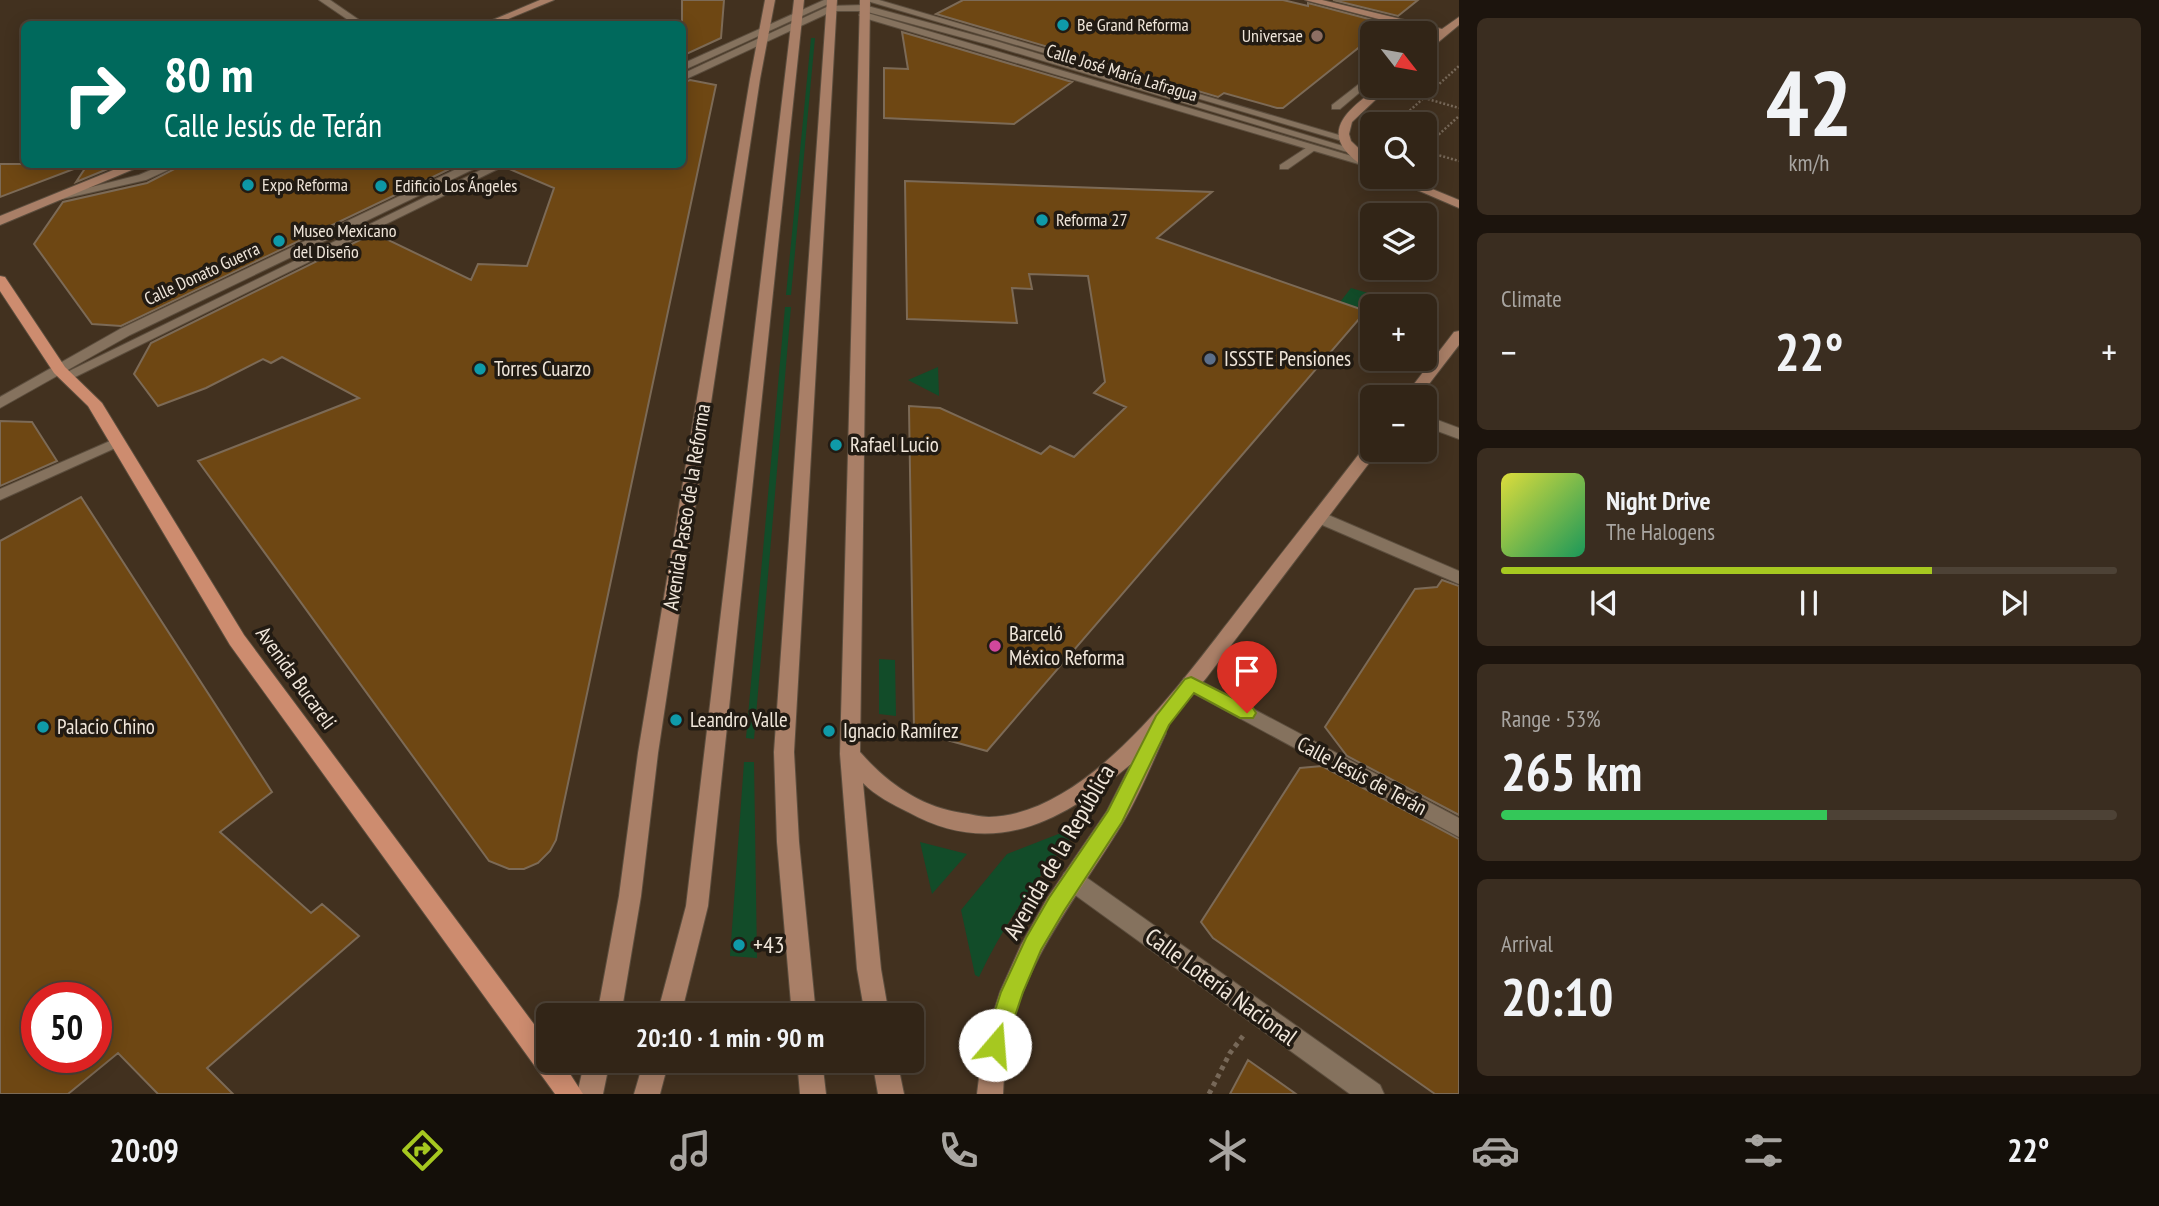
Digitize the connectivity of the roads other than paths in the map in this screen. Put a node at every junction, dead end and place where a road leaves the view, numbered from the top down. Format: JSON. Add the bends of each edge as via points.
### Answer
{"nodes":[{"id":1,"x":324,"y":0,"type":"edge"},
{"id":2,"x":549,"y":0,"type":"edge"},
{"id":3,"x":771,"y":0,"type":"edge"},
{"id":4,"x":1310,"y":0,"type":"edge"},
{"id":5,"x":1358,"y":0,"type":"edge"},
{"id":6,"x":832,"y":3,"type":"edge"},
{"id":7,"x":866,"y":6,"type":"edge"},
{"id":8,"x":1393,"y":8,"type":"dead end"},
{"id":9,"x":797,"y":14,"type":"edge"},
{"id":10,"x":1444,"y":20,"type":"dead end"},
{"id":11,"x":356,"y":21,"type":"edge"},
{"id":12,"x":496,"y":21,"type":"edge"},
{"id":13,"x":1457,"y":22,"type":"edge"},
{"id":14,"x":1445,"y":33,"type":"junction"},
{"id":15,"x":762,"y":36,"type":"junction"},
{"id":16,"x":1437,"y":40,"type":"edge"},
{"id":17,"x":686,"y":66,"type":"edge"},
{"id":18,"x":686,"y":76,"type":"edge"},
{"id":19,"x":1360,"y":87,"type":"edge"},
{"id":20,"x":1372,"y":98,"type":"edge"},
{"id":21,"x":1336,"y":107,"type":"dead end"},
{"id":22,"x":1343,"y":138,"type":"junction"},
{"id":23,"x":1313,"y":148,"type":"junction"},
{"id":24,"x":1351,"y":150,"type":"junction"},
{"id":25,"x":1360,"y":157,"type":"edge"},
{"id":26,"x":1360,"y":163,"type":"edge"},
{"id":27,"x":1284,"y":167,"type":"dead end"},
{"id":28,"x":130,"y":168,"type":"edge"},
{"id":29,"x":166,"y":168,"type":"edge"},
{"id":30,"x":470,"y":168,"type":"edge"},
{"id":31,"x":495,"y":168,"type":"edge"},
{"id":32,"x":1422,"y":189,"type":"edge"},
{"id":33,"x":58,"y":197,"type":"junction"},
{"id":34,"x":1459,"y":204,"type":"edge"},
{"id":35,"x":0,"y":221,"type":"edge"},
{"id":36,"x":0,"y":280,"type":"edge"},
{"id":37,"x":1459,"y":335,"type":"edge"},
{"id":38,"x":62,"y":373,"type":"junction"},
{"id":39,"x":1420,"y":385,"type":"edge"},
{"id":40,"x":0,"y":403,"type":"edge"},
{"id":41,"x":1437,"y":425,"type":"edge"},
{"id":42,"x":1459,"y":434,"type":"edge"},
{"id":43,"x":117,"y":442,"type":"junction"},
{"id":44,"x":1361,"y":462,"type":"edge"},
{"id":45,"x":0,"y":495,"type":"edge"},
{"id":46,"x":1319,"y":517,"type":"junction"},
{"id":47,"x":1459,"y":578,"type":"edge"},
{"id":48,"x":1191,"y":683,"type":"junction"},
{"id":49,"x":1162,"y":721,"type":"junction"},
{"id":50,"x":850,"y":754,"type":"junction"},
{"id":51,"x":1459,"y":828,"type":"edge"},
{"id":52,"x":1072,"y":880,"type":"junction"},
{"id":53,"x":611,"y":1003,"type":"edge"},
{"id":54,"x":672,"y":1003,"type":"edge"},
{"id":55,"x":803,"y":1003,"type":"edge"},
{"id":56,"x":875,"y":1003,"type":"edge"},
{"id":57,"x":595,"y":1073,"type":"edge"},
{"id":58,"x":654,"y":1073,"type":"edge"},
{"id":59,"x":810,"y":1073,"type":"edge"},
{"id":60,"x":887,"y":1073,"type":"edge"},
{"id":61,"x":570,"y":1094,"type":"edge"},
{"id":62,"x":590,"y":1094,"type":"edge"},
{"id":63,"x":648,"y":1094,"type":"edge"},
{"id":64,"x":813,"y":1094,"type":"edge"},
{"id":65,"x":891,"y":1094,"type":"edge"},
{"id":66,"x":989,"y":1094,"type":"edge"},
{"id":67,"x":1371,"y":1094,"type":"edge"}],
"edges":[{"from":1,"to":11,"type":"street"},
{"from":2,"to":12,"type":"main road"},
{"from":3,"to":15,"type":"main road","name":"Avenida Paseo de la Reforma"},
{"from":4,"to":14,"type":"main road"},
{"from":5,"to":8,"type":"main road"},
{"from":6,"to":7,"type":"lane"},
{"from":6,"to":9,"type":"street"},
{"from":6,"to":55,"type":"main road","via":[[784,752]]},
{"from":7,"to":22,"type":"street","name":"Calle José María Lafragua"},
{"from":7,"to":23,"type":"street","name":"Calle José María Lafragua"},
{"from":7,"to":24,"type":"lane"},
{"from":7,"to":50,"type":"main road"},
{"from":9,"to":15,"type":"street"},
{"from":9,"to":54,"type":"main road","via":[[697,906]]},
{"from":10,"to":13,"type":"main road"},
{"from":13,"to":14,"type":"main road"},
{"from":14,"to":16,"type":"main road"},
{"from":15,"to":17,"type":"street"},
{"from":15,"to":18,"type":"lane"},
{"from":15,"to":53,"type":"main road","name":"Avenida Paseo de la Reforma"},
{"from":19,"to":21,"type":"lane"},
{"from":20,"to":22,"type":"main road","via":[[1347,120]]},
{"from":22,"to":24,"type":"main road"},
{"from":23,"to":26,"type":"street","name":"Calle José María Lafragua"},
{"from":23,"to":27,"type":"lane"},
{"from":24,"to":25,"type":"main road"},
{"from":28,"to":33,"type":"main road"},
{"from":29,"to":33,"type":"lane"},
{"from":30,"to":38,"type":"street","name":"Calle Donato Guerra","via":[[125,332]]},
{"from":31,"to":38,"type":"lane"},
{"from":32,"to":34,"type":"main road"},
{"from":33,"to":35,"type":"main road"},
{"from":36,"to":38,"type":"main road","name":"Avenida Bucareli"},
{"from":37,"to":39,"type":"main road"},
{"from":38,"to":40,"type":"street","name":"Calle Donato Guerra"},
{"from":38,"to":43,"type":"main road","name":"Avenida Bucareli","via":[[94,403]]},
{"from":41,"to":42,"type":"street"},
{"from":43,"to":45,"type":"lane"},
{"from":43,"to":61,"type":"main road","name":"Avenida Bucareli","via":[[237,640]]},
{"from":44,"to":46,"type":"main road","name":"Avenida de la República"},
{"from":46,"to":47,"type":"street"},
{"from":46,"to":48,"type":"main road","name":"Avenida de la República"},
{"from":48,"to":49,"type":"main road","name":"Avenida de la República"},
{"from":48,"to":51,"type":"street","name":"Calle Jesús de Terán"},
{"from":49,"to":50,"type":"main road","name":"Avenida de la República","via":[[1072,799],[1033,819],[1006,825],[960,824],[908,806],[880,786]]},
{"from":49,"to":52,"type":"main road","name":"Avenida de la República","via":[[1115,817]]},
{"from":50,"to":56,"type":"main road"},
{"from":52,"to":66,"type":"main road","name":"Avenida de la República","via":[[1033,945],[1012,992],[995,1045]]},
{"from":52,"to":67,"type":"street","name":"Calle Lotería Nacional"},
{"from":57,"to":62,"type":"main road"},
{"from":58,"to":63,"type":"main road"},
{"from":59,"to":64,"type":"main road"},
{"from":60,"to":65,"type":"main road"}]}
